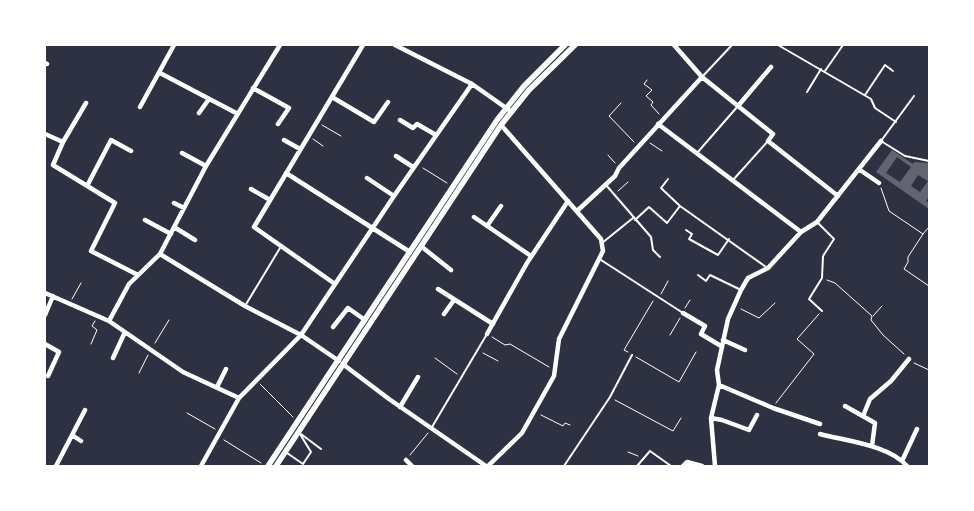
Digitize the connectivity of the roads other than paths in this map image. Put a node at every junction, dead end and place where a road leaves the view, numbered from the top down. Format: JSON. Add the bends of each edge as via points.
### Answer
{"nodes":[{"id":1,"x":166,"y":45,"type":"edge"},
{"id":2,"x":279,"y":45,"type":"edge"},
{"id":3,"x":363,"y":45,"type":"edge"},
{"id":4,"x":395,"y":45,"type":"edge"},
{"id":5,"x":565,"y":45,"type":"edge"},
{"id":6,"x":575,"y":45,"type":"edge"},
{"id":7,"x":674,"y":45,"type":"edge"},
{"id":8,"x":732,"y":45,"type":"edge"},
{"id":9,"x":778,"y":45,"type":"edge"},
{"id":10,"x":843,"y":45,"type":"edge"},
{"id":11,"x":173,"y":47,"type":"edge"},
{"id":12,"x":771,"y":67,"type":"dead end"},
{"id":13,"x":821,"y":69,"type":"junction"},
{"id":14,"x":825,"y":71,"type":"junction"},
{"id":15,"x":894,"y":71,"type":"dead end"},
{"id":16,"x":160,"y":73,"type":"junction"},
{"id":17,"x":702,"y":77,"type":"junction"},
{"id":18,"x":472,"y":84,"type":"junction"},
{"id":19,"x":253,"y":88,"type":"junction"},
{"id":20,"x":807,"y":92,"type":"dead end"},
{"id":21,"x":864,"y":95,"type":"junction"},
{"id":22,"x":914,"y":96,"type":"dead end"},
{"id":23,"x":332,"y":97,"type":"junction"},
{"id":24,"x":209,"y":99,"type":"junction"},
{"id":25,"x":388,"y":102,"type":"dead end"},
{"id":26,"x":86,"y":103,"type":"dead end"},
{"id":27,"x":738,"y":106,"type":"junction"},
{"id":28,"x":140,"y":107,"type":"dead end"},
{"id":29,"x":509,"y":110,"type":"junction"},
{"id":30,"x":199,"y":113,"type":"dead end"},
{"id":31,"x":238,"y":114,"type":"junction"},
{"id":32,"x":400,"y":120,"type":"dead end"},
{"id":33,"x":896,"y":122,"type":"junction"},
{"id":34,"x":499,"y":123,"type":"junction"},
{"id":35,"x":278,"y":124,"type":"dead end"},
{"id":36,"x":658,"y":124,"type":"junction"},
{"id":37,"x":45,"y":134,"type":"edge"},
{"id":38,"x":436,"y":136,"type":"junction"},
{"id":39,"x":284,"y":140,"type":"dead end"},
{"id":40,"x":768,"y":141,"type":"junction"},
{"id":41,"x":63,"y":142,"type":"junction"},
{"id":42,"x":881,"y":142,"type":"junction"},
{"id":43,"x":300,"y":149,"type":"junction"},
{"id":44,"x":131,"y":151,"type":"dead end"},
{"id":45,"x":182,"y":153,"type":"dead end"},
{"id":46,"x":697,"y":154,"type":"junction"},
{"id":47,"x":396,"y":156,"type":"dead end"},
{"id":48,"x":929,"y":160,"type":"edge"},
{"id":49,"x":415,"y":165,"type":"junction"},
{"id":50,"x":206,"y":166,"type":"junction"},
{"id":51,"x":860,"y":170,"type":"junction"},
{"id":52,"x":286,"y":173,"type":"junction"},
{"id":53,"x":367,"y":178,"type":"dead end"},
{"id":54,"x":668,"y":179,"type":"dead end"},
{"id":55,"x":732,"y":182,"type":"junction"},
{"id":56,"x":879,"y":183,"type":"road end"},
{"id":57,"x":606,"y":185,"type":"junction"},
{"id":58,"x":87,"y":186,"type":"junction"},
{"id":59,"x":251,"y":189,"type":"dead end"},
{"id":60,"x":394,"y":196,"type":"junction"},
{"id":61,"x":838,"y":196,"type":"junction"},
{"id":62,"x":270,"y":200,"type":"junction"},
{"id":63,"x":568,"y":201,"type":"junction"},
{"id":64,"x":174,"y":203,"type":"dead end"},
{"id":65,"x":501,"y":206,"type":"dead end"},
{"id":66,"x":680,"y":206,"type":"junction"},
{"id":67,"x":184,"y":208,"type":"junction"},
{"id":68,"x":577,"y":211,"type":"junction"},
{"id":69,"x":474,"y":217,"type":"dead end"},
{"id":70,"x":634,"y":219,"type":"junction"},
{"id":71,"x":145,"y":220,"type":"dead end"},
{"id":72,"x":817,"y":222,"type":"junction"},
{"id":73,"x":487,"y":226,"type":"junction"},
{"id":74,"x":174,"y":227,"type":"junction"},
{"id":75,"x":372,"y":228,"type":"junction"},
{"id":76,"x":686,"y":230,"type":"dead end"},
{"id":77,"x":801,"y":232,"type":"junction"},
{"id":78,"x":171,"y":234,"type":"junction"},
{"id":79,"x":729,"y":239,"type":"junction"},
{"id":80,"x":195,"y":240,"type":"dead end"},
{"id":81,"x":602,"y":243,"type":"junction"},
{"id":82,"x":281,"y":246,"type":"junction"},
{"id":83,"x":422,"y":247,"type":"junction"},
{"id":84,"x":410,"y":252,"type":"junction"},
{"id":85,"x":160,"y":254,"type":"junction"},
{"id":86,"x":531,"y":256,"type":"junction"},
{"id":87,"x":660,"y":257,"type":"dead end"},
{"id":88,"x":598,"y":259,"type":"junction"},
{"id":89,"x":768,"y":268,"type":"junction"},
{"id":90,"x":451,"y":270,"type":"dead end"},
{"id":91,"x":138,"y":275,"type":"junction"},
{"id":92,"x":698,"y":275,"type":"dead end"},
{"id":93,"x":335,"y":284,"type":"junction"},
{"id":94,"x":438,"y":289,"type":"dead end"},
{"id":95,"x":741,"y":290,"type":"junction"},
{"id":96,"x":45,"y":293,"type":"edge"},
{"id":97,"x":53,"y":296,"type":"junction"},
{"id":98,"x":454,"y":300,"type":"junction"},
{"id":99,"x":245,"y":306,"type":"junction"},
{"id":100,"x":822,"y":311,"type":"road end"},
{"id":101,"x":683,"y":313,"type":"joint"},
{"id":102,"x":444,"y":314,"type":"dead end"},
{"id":103,"x":45,"y":315,"type":"edge"},
{"id":104,"x":365,"y":320,"type":"junction"},
{"id":105,"x":109,"y":322,"type":"junction"},
{"id":106,"x":493,"y":324,"type":"junction"},
{"id":107,"x":333,"y":327,"type":"dead end"},
{"id":108,"x":125,"y":332,"type":"junction"},
{"id":109,"x":487,"y":334,"type":"joint"},
{"id":110,"x":301,"y":335,"type":"junction"},
{"id":111,"x":722,"y":343,"type":"junction"},
{"id":112,"x":45,"y":344,"type":"edge"},
{"id":113,"x":746,"y":350,"type":"dead end"},
{"id":114,"x":632,"y":354,"type":"road end"},
{"id":115,"x":113,"y":358,"type":"dead end"},
{"id":116,"x":909,"y":359,"type":"road end"},
{"id":117,"x":341,"y":363,"type":"junction"},
{"id":118,"x":226,"y":369,"type":"dead end"},
{"id":119,"x":48,"y":376,"type":"dead end"},
{"id":120,"x":418,"y":377,"type":"dead end"},
{"id":121,"x":718,"y":385,"type":"junction"},
{"id":122,"x":217,"y":387,"type":"junction"},
{"id":123,"x":239,"y":398,"type":"junction"},
{"id":124,"x":845,"y":406,"type":"dead end"},
{"id":125,"x":400,"y":407,"type":"junction"},
{"id":126,"x":85,"y":410,"type":"dead end"},
{"id":127,"x":756,"y":415,"type":"dead end"},
{"id":128,"x":863,"y":416,"type":"junction"},
{"id":129,"x":711,"y":418,"type":"junction"},
{"id":130,"x":820,"y":424,"type":"dead end"},
{"id":131,"x":431,"y":429,"type":"junction"},
{"id":132,"x":917,"y":429,"type":"dead end"},
{"id":133,"x":296,"y":430,"type":"junction"},
{"id":134,"x":820,"y":434,"type":"dead end"},
{"id":135,"x":72,"y":435,"type":"junction"},
{"id":136,"x":81,"y":441,"type":"dead end"},
{"id":137,"x":872,"y":446,"type":"junction"},
{"id":138,"x":321,"y":449,"type":"dead end"},
{"id":139,"x":282,"y":451,"type":"junction"},
{"id":140,"x":406,"y":460,"type":"road end"},
{"id":141,"x":902,"y":461,"type":"junction"},
{"id":142,"x":56,"y":466,"type":"edge"},
{"id":143,"x":201,"y":466,"type":"edge"},
{"id":144,"x":267,"y":466,"type":"edge"},
{"id":145,"x":276,"y":466,"type":"edge"},
{"id":146,"x":412,"y":466,"type":"edge"},
{"id":147,"x":487,"y":466,"type":"edge"},
{"id":148,"x":564,"y":466,"type":"edge"},
{"id":149,"x":637,"y":466,"type":"edge"},
{"id":150,"x":671,"y":466,"type":"edge"},
{"id":151,"x":683,"y":466,"type":"edge"},
{"id":152,"x":702,"y":466,"type":"edge"},
{"id":153,"x":715,"y":466,"type":"edge"},
{"id":154,"x":907,"y":466,"type":"edge"}],
"edges":[{"from":1,"to":11,"type":"street"},
{"from":2,"to":19,"type":"street"},
{"from":3,"to":23,"type":"street"},
{"from":4,"to":18,"type":"street"},
{"from":5,"to":29,"type":"main road","via":[[524,86]]},
{"from":6,"to":29,"type":"main road"},
{"from":7,"to":17,"type":"street"},
{"from":8,"to":17,"type":"lane"},
{"from":9,"to":13,"type":"lane"},
{"from":10,"to":14,"type":"lane"},
{"from":11,"to":16,"type":"street"},
{"from":12,"to":27,"type":"street"},
{"from":13,"to":14,"type":"lane"},
{"from":13,"to":20,"type":"lane"},
{"from":14,"to":21,"type":"lane"},
{"from":15,"to":21,"type":"lane","via":[[885,66]]},
{"from":16,"to":24,"type":"street"},
{"from":16,"to":28,"type":"street"},
{"from":17,"to":27,"type":"street"},
{"from":17,"to":36,"type":"street"},
{"from":18,"to":29,"type":"street"},
{"from":18,"to":38,"type":"street"},
{"from":19,"to":31,"type":"street"},
{"from":19,"to":35,"type":"street","via":[[289,108]]},
{"from":21,"to":33,"type":"lane","via":[[871,99],[875,108]]},
{"from":22,"to":33,"type":"lane"},
{"from":23,"to":25,"type":"street","via":[[374,122]]},
{"from":23,"to":43,"type":"street"},
{"from":24,"to":30,"type":"street"},
{"from":24,"to":31,"type":"street"},
{"from":26,"to":41,"type":"street"},
{"from":27,"to":40,"type":"street","via":[[773,134]]},
{"from":27,"to":46,"type":"lane"},
{"from":29,"to":34,"type":"main road"},
{"from":31,"to":50,"type":"street"},
{"from":32,"to":38,"type":"street","via":[[413,128],[417,124]]},
{"from":33,"to":42,"type":"lane"},
{"from":34,"to":63,"type":"street"},
{"from":34,"to":83,"type":"main road"},
{"from":34,"to":84,"type":"main road"},
{"from":36,"to":46,"type":"street"},
{"from":36,"to":57,"type":"street"},
{"from":37,"to":41,"type":"street"},
{"from":38,"to":49,"type":"street"},
{"from":39,"to":43,"type":"street"},
{"from":40,"to":55,"type":"lane"},
{"from":40,"to":61,"type":"street"},
{"from":41,"to":58,"type":"street","via":[[53,165]]},
{"from":42,"to":48,"type":"lane","via":[[905,156]]},
{"from":42,"to":51,"type":"street"},
{"from":43,"to":52,"type":"street"},
{"from":44,"to":58,"type":"street","via":[[111,140]]},
{"from":45,"to":50,"type":"street"},
{"from":46,"to":55,"type":"street"},
{"from":47,"to":49,"type":"street"},
{"from":49,"to":60,"type":"street"},
{"from":50,"to":67,"type":"street"},
{"from":51,"to":56,"type":"street"},
{"from":51,"to":61,"type":"street"},
{"from":52,"to":62,"type":"street"},
{"from":52,"to":75,"type":"street"},
{"from":53,"to":60,"type":"street"},
{"from":54,"to":66,"type":"lane","via":[[661,188]]},
{"from":55,"to":77,"type":"street"},
{"from":57,"to":68,"type":"street"},
{"from":57,"to":70,"type":"lane"},
{"from":58,"to":91,"type":"street","via":[[115,203],[91,251]]},
{"from":59,"to":62,"type":"street"},
{"from":60,"to":75,"type":"street"},
{"from":61,"to":72,"type":"street"},
{"from":62,"to":82,"type":"street","via":[[254,227]]},
{"from":63,"to":68,"type":"street"},
{"from":63,"to":86,"type":"street"},
{"from":64,"to":67,"type":"street"},
{"from":65,"to":73,"type":"street"},
{"from":66,"to":70,"type":"lane","via":[[667,223],[649,207]]},
{"from":66,"to":79,"type":"lane"},
{"from":67,"to":74,"type":"street"},
{"from":68,"to":81,"type":"street"},
{"from":69,"to":73,"type":"street"},
{"from":70,"to":81,"type":"lane"},
{"from":70,"to":87,"type":"lane","via":[[651,237],[653,250]]},
{"from":71,"to":78,"type":"street"},
{"from":72,"to":77,"type":"street"},
{"from":72,"to":100,"type":"lane","via":[[834,239],[823,256],[822,278],[809,299]]},
{"from":73,"to":86,"type":"street"},
{"from":74,"to":78,"type":"street"},
{"from":74,"to":80,"type":"street"},
{"from":75,"to":84,"type":"street"},
{"from":75,"to":93,"type":"street"},
{"from":76,"to":79,"type":"lane","via":[[692,234],[689,239],[718,255]]},
{"from":77,"to":89,"type":"street"},
{"from":78,"to":85,"type":"street"},
{"from":79,"to":89,"type":"lane"},
{"from":81,"to":88,"type":"street","via":[[603,251]]},
{"from":82,"to":93,"type":"street"},
{"from":82,"to":99,"type":"lane"},
{"from":83,"to":90,"type":"street"},
{"from":83,"to":117,"type":"main road"},
{"from":84,"to":104,"type":"main road"},
{"from":85,"to":91,"type":"street"},
{"from":85,"to":99,"type":"street"},
{"from":86,"to":106,"type":"street"},
{"from":88,"to":101,"type":"lane"},
{"from":88,"to":147,"type":"street","via":[[559,338],[554,376],[522,433]]},
{"from":89,"to":95,"type":"street","via":[[748,278]]},
{"from":91,"to":105,"type":"street"},
{"from":92,"to":95,"type":"lane","via":[[706,281],[710,275]]},
{"from":93,"to":110,"type":"street"},
{"from":94,"to":98,"type":"street"},
{"from":95,"to":111,"type":"street"},
{"from":96,"to":97,"type":"street"},
{"from":97,"to":103,"type":"street"},
{"from":97,"to":105,"type":"street"},
{"from":98,"to":102,"type":"street"},
{"from":98,"to":106,"type":"street"},
{"from":99,"to":110,"type":"street"},
{"from":101,"to":111,"type":"street","via":[[705,326],[701,334]]},
{"from":104,"to":107,"type":"street","via":[[348,308]]},
{"from":104,"to":117,"type":"main road"},
{"from":105,"to":108,"type":"street"},
{"from":106,"to":109,"type":"street"},
{"from":108,"to":115,"type":"street"},
{"from":108,"to":122,"type":"street","via":[[183,372]]},
{"from":109,"to":131,"type":"lane"},
{"from":110,"to":117,"type":"street"},
{"from":110,"to":123,"type":"street"},
{"from":111,"to":113,"type":"street"},
{"from":111,"to":121,"type":"street"},
{"from":112,"to":119,"type":"street","via":[[59,352]]},
{"from":114,"to":148,"type":"lane","via":[[610,397]]},
{"from":116,"to":128,"type":"street","via":[[870,399]]},
{"from":117,"to":125,"type":"street"},
{"from":117,"to":133,"type":"main road"},
{"from":117,"to":133,"type":"main road","via":[[298,422]]},
{"from":118,"to":122,"type":"street"},
{"from":120,"to":125,"type":"street"},
{"from":121,"to":129,"type":"street"},
{"from":121,"to":130,"type":"street","via":[[762,406]]},
{"from":122,"to":123,"type":"street"},
{"from":123,"to":143,"type":"street"},
{"from":124,"to":128,"type":"street"},
{"from":125,"to":131,"type":"street"},
{"from":126,"to":135,"type":"street"},
{"from":127,"to":129,"type":"street","via":[[749,430]]},
{"from":128,"to":137,"type":"street","via":[[876,423]]},
{"from":129,"to":153,"type":"street"},
{"from":131,"to":147,"type":"street"},
{"from":132,"to":141,"type":"street"},
{"from":133,"to":138,"type":"lane"},
{"from":133,"to":139,"type":"main road"},
{"from":133,"to":139,"type":"lane","via":[[312,452],[303,464]]},
{"from":134,"to":137,"type":"street"},
{"from":135,"to":136,"type":"street"},
{"from":135,"to":142,"type":"street"},
{"from":137,"to":141,"type":"street"},
{"from":139,"to":144,"type":"main road"},
{"from":139,"to":145,"type":"main road"},
{"from":140,"to":146,"type":"street"},
{"from":141,"to":154,"type":"street"},
{"from":149,"to":150,"type":"lane","via":[[650,451]]},
{"from":151,"to":152,"type":"street","via":[[687,462]]}]}
